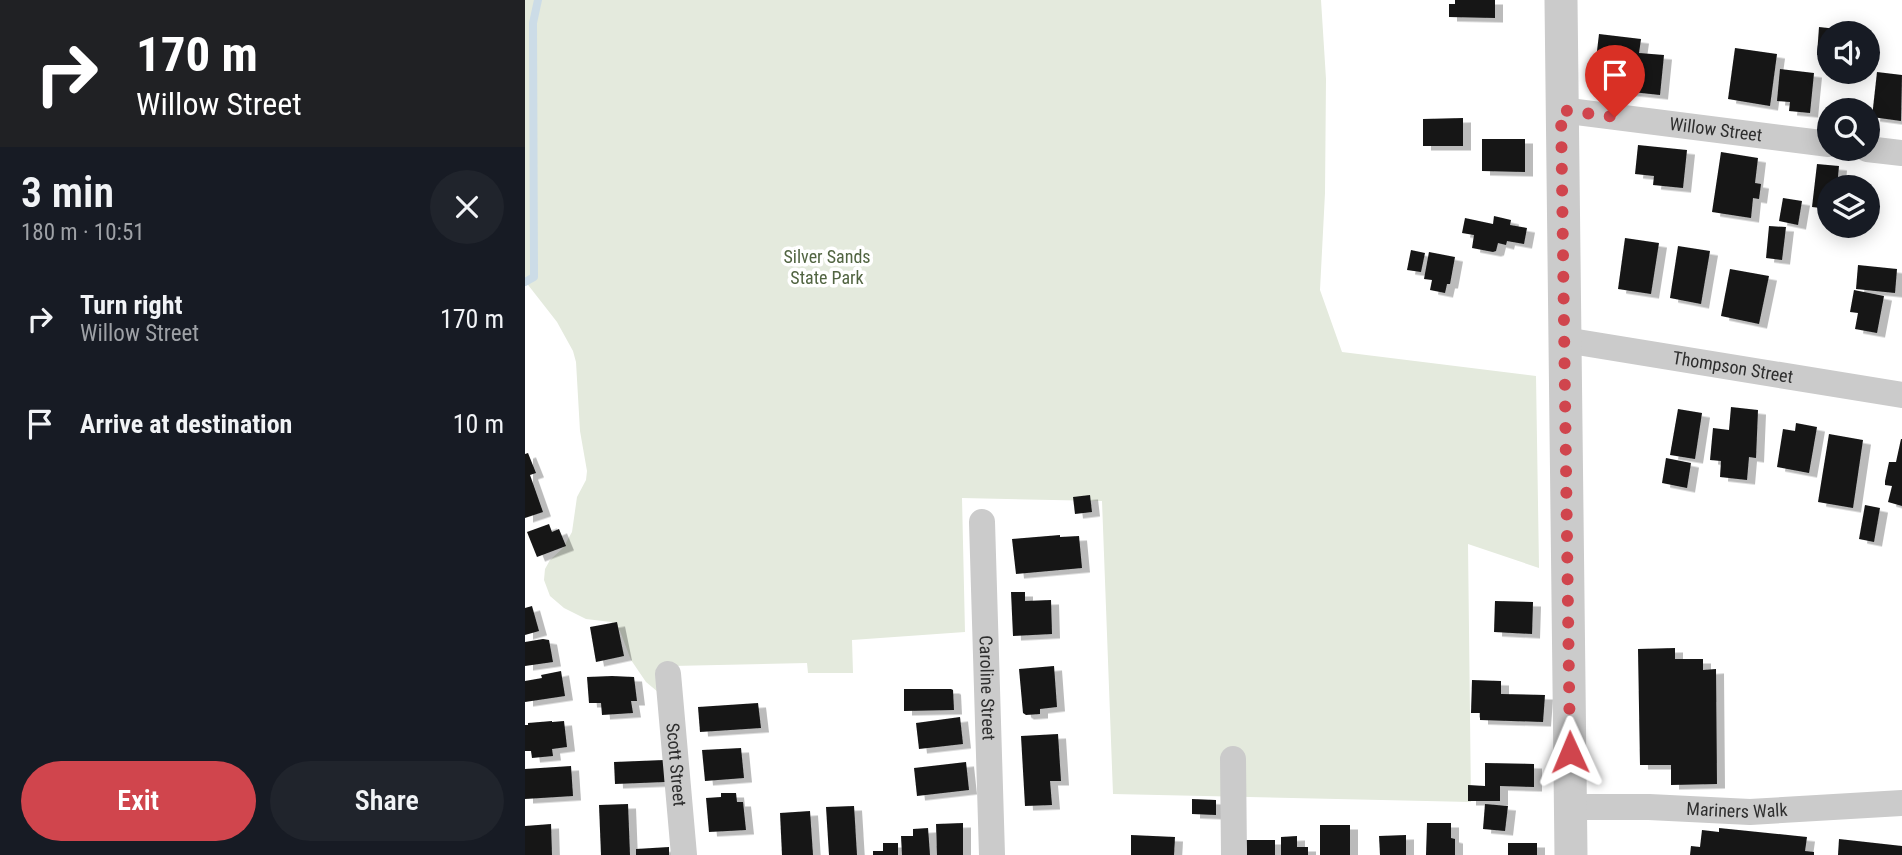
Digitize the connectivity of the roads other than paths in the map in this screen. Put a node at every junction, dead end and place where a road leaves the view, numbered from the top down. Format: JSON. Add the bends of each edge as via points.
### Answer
{"nodes":[{"id":1,"x":1561,"y":0,"type":"edge"},
{"id":2,"x":1561,"y":110,"type":"junction"},
{"id":3,"x":1817,"y":142,"type":"edge"},
{"id":4,"x":1880,"y":150,"type":"edge"},
{"id":5,"x":1902,"y":153,"type":"edge"},
{"id":6,"x":1565,"y":340,"type":"junction"},
{"id":7,"x":1902,"y":395,"type":"edge"},
{"id":8,"x":982,"y":522,"type":"dead end"},
{"id":9,"x":669,"y":674,"type":"dead end"},
{"id":10,"x":1233,"y":759,"type":"dead end"},
{"id":11,"x":1902,"y":803,"type":"edge"},
{"id":12,"x":1571,"y":807,"type":"junction"},
{"id":13,"x":684,"y":855,"type":"edge"},
{"id":14,"x":992,"y":855,"type":"edge"},
{"id":15,"x":1234,"y":855,"type":"edge"},
{"id":16,"x":1571,"y":855,"type":"edge"}],
"edges":[{"from":1,"to":2,"type":"street"},
{"from":2,"to":3,"type":"street","name":"Willow Street"},
{"from":2,"to":6,"type":"street"},
{"from":4,"to":5,"type":"street"},
{"from":6,"to":7,"type":"street","name":"Thompson Street"},
{"from":6,"to":12,"type":"street"},
{"from":8,"to":14,"type":"street","name":"Caroline Street"},
{"from":9,"to":13,"type":"street","name":"Scott Street"},
{"from":10,"to":15,"type":"street"},
{"from":11,"to":12,"type":"street","name":"Mariners Walk","via":[[1750,812]]},
{"from":12,"to":16,"type":"street"}]}
